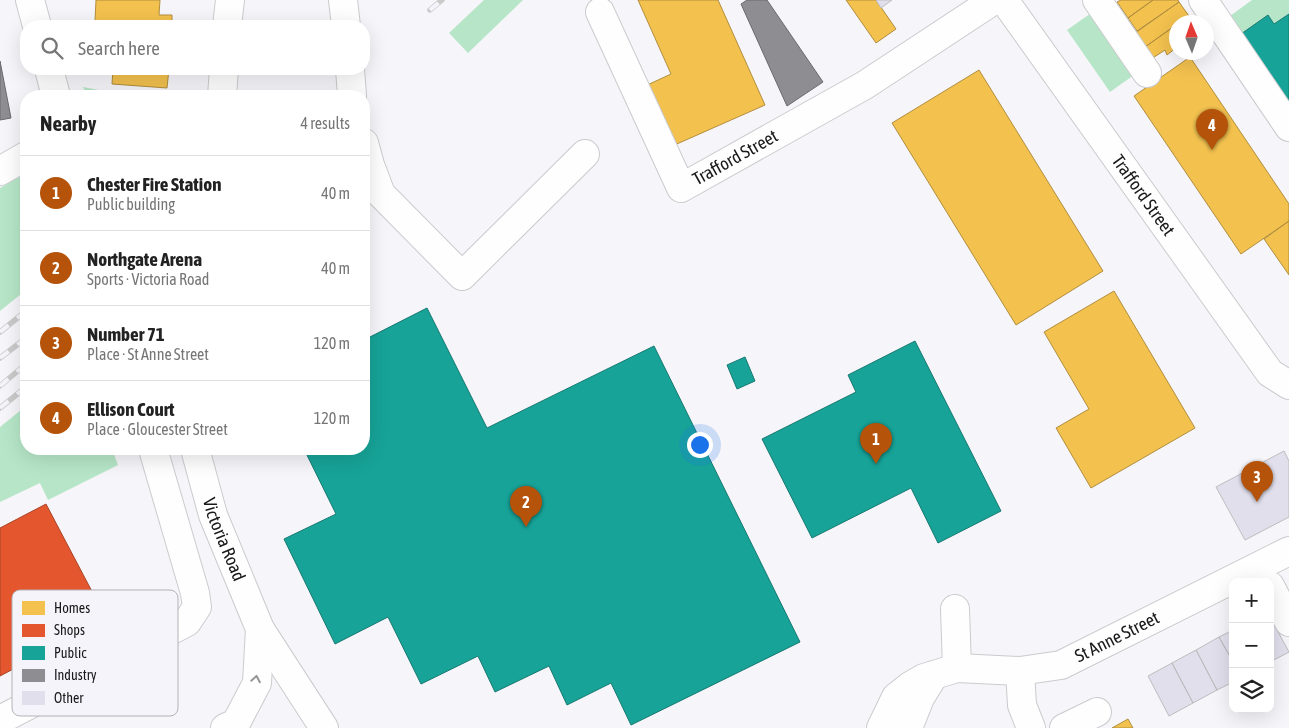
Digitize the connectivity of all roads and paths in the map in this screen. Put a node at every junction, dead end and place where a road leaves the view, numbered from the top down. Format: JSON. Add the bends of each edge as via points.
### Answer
{"nodes":[{"id":1,"x":30,"y":0,"type":"edge"},
{"id":2,"x":230,"y":0,"type":"edge"},
{"id":3,"x":343,"y":0,"type":"edge"},
{"id":4,"x":994,"y":0,"type":"edge"},
{"id":5,"x":1004,"y":0,"type":"edge"},
{"id":6,"x":1097,"y":0,"type":"edge"},
{"id":7,"x":1215,"y":4,"type":"edge"},
{"id":8,"x":600,"y":12,"type":"dead end"},
{"id":9,"x":35,"y":20,"type":"edge"},
{"id":10,"x":228,"y":20,"type":"edge"},
{"id":11,"x":345,"y":20,"type":"edge"},
{"id":12,"x":1147,"y":73,"type":"dead end"},
{"id":13,"x":51,"y":75,"type":"edge"},
{"id":14,"x":224,"y":75,"type":"edge"},
{"id":15,"x":350,"y":75,"type":"edge"},
{"id":16,"x":54,"y":90,"type":"edge"},
{"id":17,"x":222,"y":90,"type":"edge"},
{"id":18,"x":352,"y":90,"type":"edge"},
{"id":19,"x":1289,"y":127,"type":"edge"},
{"id":20,"x":585,"y":154,"type":"dead end"},
{"id":21,"x":20,"y":159,"type":"edge"},
{"id":22,"x":370,"y":165,"type":"edge"},
{"id":23,"x":0,"y":171,"type":"edge"},
{"id":24,"x":1289,"y":385,"type":"edge"},
{"id":25,"x":154,"y":455,"type":"edge"},
{"id":26,"x":197,"y":455,"type":"edge"},
{"id":27,"x":1289,"y":551,"type":"edge"},
{"id":28,"x":1266,"y":578,"type":"edge"},
{"id":29,"x":1274,"y":593,"type":"edge"},
{"id":30,"x":1229,"y":594,"type":"edge"},
{"id":31,"x":955,"y":609,"type":"dead end"},
{"id":32,"x":1289,"y":622,"type":"edge"},
{"id":33,"x":178,"y":627,"type":"edge"},
{"id":34,"x":260,"y":629,"type":"junction"},
{"id":35,"x":1020,"y":671,"type":"junction"},
{"id":36,"x":945,"y":672,"type":"junction"},
{"id":37,"x":1097,"y":712,"type":"dead end"},
{"id":38,"x":12,"y":714,"type":"edge"},
{"id":39,"x":0,"y":720,"type":"edge"},
{"id":40,"x":225,"y":728,"type":"edge"},
{"id":41,"x":324,"y":728,"type":"edge"},
{"id":42,"x":881,"y":728,"type":"edge"},
{"id":43,"x":908,"y":728,"type":"edge"},
{"id":44,"x":1031,"y":728,"type":"edge"},
{"id":45,"x":1064,"y":728,"type":"edge"}],
"edges":[{"from":1,"to":9,"type":"street"},
{"from":2,"to":10,"type":"street"},
{"from":3,"to":11,"type":"street"},
{"from":4,"to":8,"type":"street","name":"Trafford Street","via":[[865,85],[682,188]]},
{"from":5,"to":24,"type":"street","name":"Trafford Street","via":[[1270,373]]},
{"from":6,"to":12,"type":"street"},
{"from":7,"to":19,"type":"street"},
{"from":13,"to":16,"type":"street"},
{"from":14,"to":17,"type":"street"},
{"from":15,"to":18,"type":"street"},
{"from":20,"to":22,"type":"street","via":[[462,276],[381,194]]},
{"from":21,"to":23,"type":"street"},
{"from":25,"to":33,"type":"street","via":[[197,607],[187,622]]},
{"from":26,"to":34,"type":"street","name":"Victoria Road","via":[[213,515]]},
{"from":27,"to":28,"type":"street","name":"St Anne Street"},
{"from":29,"to":32,"type":"street"},
{"from":30,"to":35,"type":"street","name":"St Anne Street","via":[[1061,665]]},
{"from":31,"to":36,"type":"street"},
{"from":40,"to":34,"type":"street","name":"Victoria Road","one_way":true,"via":[[236,723],[257,683]]},
{"from":34,"to":41,"type":"street","name":"Victoria Road"},
{"from":35,"to":36,"type":"street","name":"St Anne Street"},
{"from":35,"to":44,"type":"street","via":[[1022,705]]},
{"from":36,"to":42,"type":"street","name":"St Anne Street","via":[[924,678],[896,697]]},
{"from":36,"to":43,"type":"street","via":[[920,698]]},
{"from":37,"to":45,"type":"street"},
{"from":38,"to":39,"type":"street"}]}
